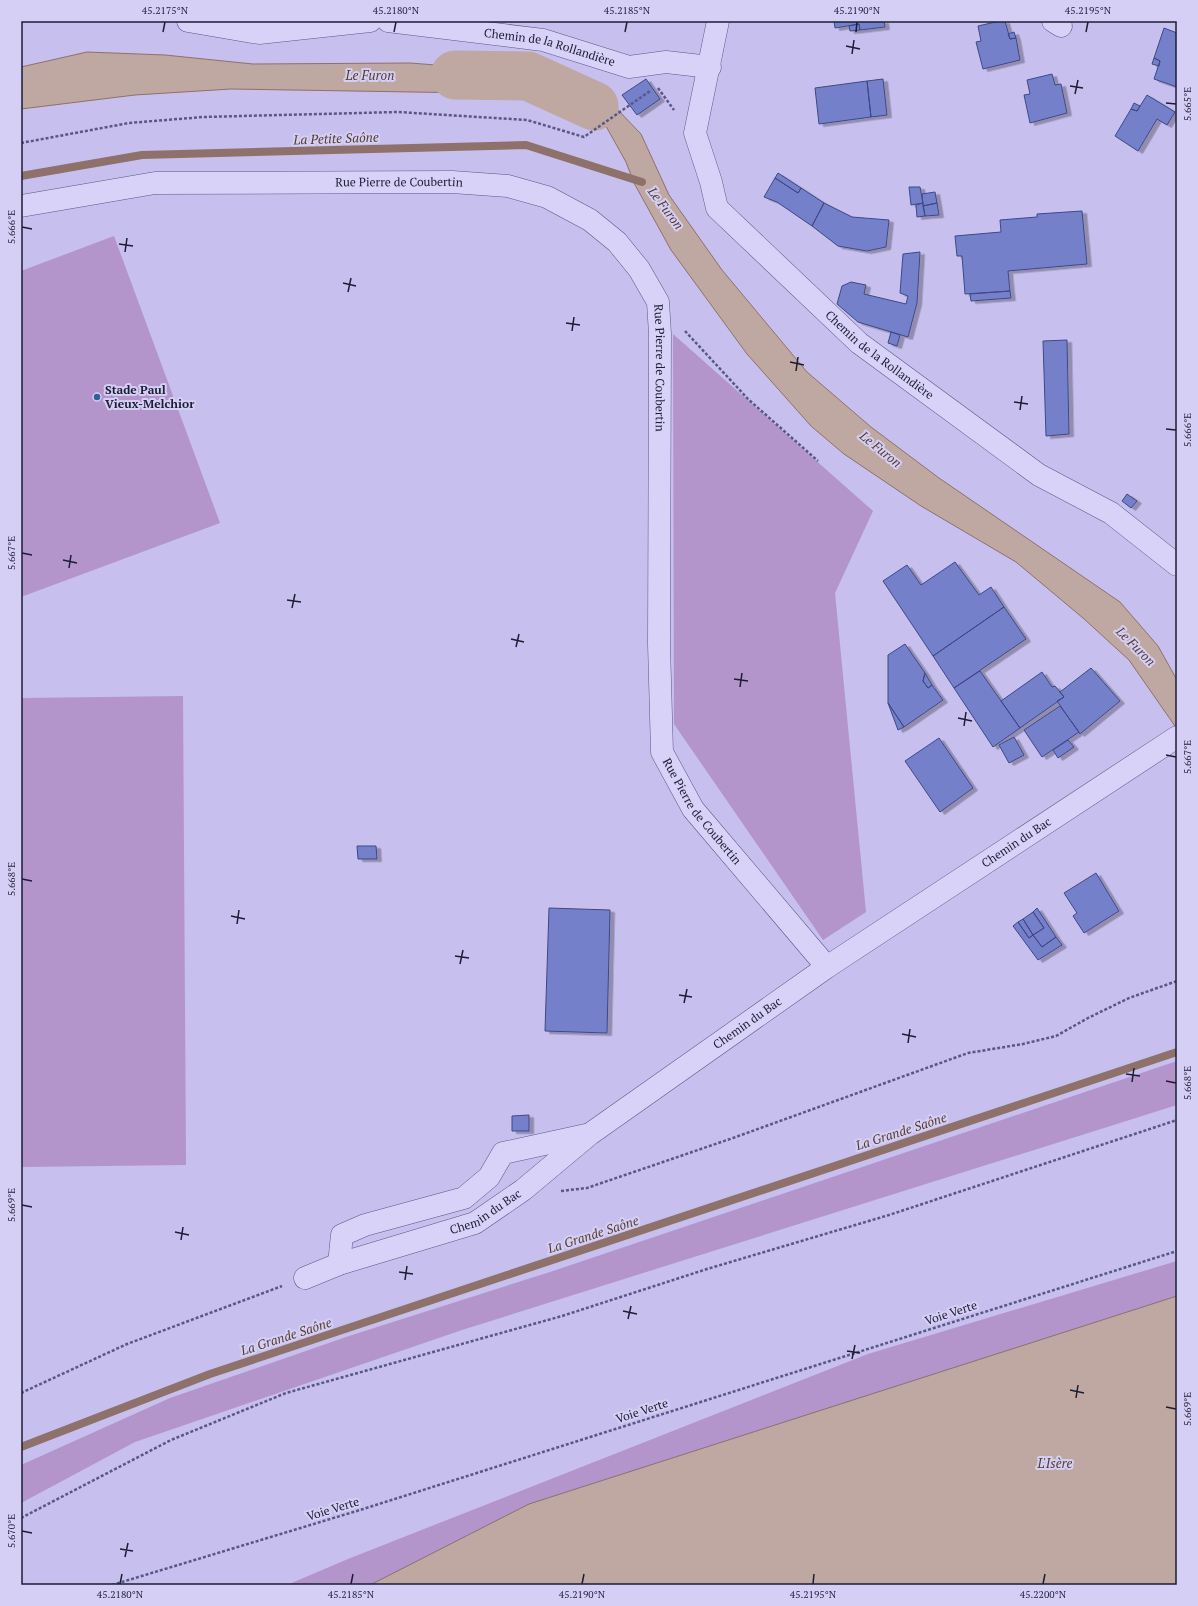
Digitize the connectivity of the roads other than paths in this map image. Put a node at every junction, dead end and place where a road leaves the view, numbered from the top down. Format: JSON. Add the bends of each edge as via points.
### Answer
{"nodes":[{"id":1,"x":188,"y":21,"type":"edge"},
{"id":2,"x":370,"y":21,"type":"edge"},
{"id":3,"x":388,"y":21,"type":"edge"},
{"id":4,"x":718,"y":21,"type":"edge"},
{"id":5,"x":710,"y":66,"type":"junction"},
{"id":6,"x":21,"y":206,"type":"edge"},
{"id":7,"x":1177,"y":565,"type":"edge"},
{"id":8,"x":1174,"y":739,"type":"edge"},
{"id":9,"x":827,"y":967,"type":"junction"},
{"id":10,"x":590,"y":1134,"type":"junction"},
{"id":11,"x":339,"y":1264,"type":"junction"},
{"id":12,"x":304,"y":1278,"type":"road end"}],
"edges":[{"from":1,"to":2,"type":"street","via":[[259,33]]},
{"from":3,"to":5,"type":"street","name":"Chemin de la Rollandière","via":[[543,40],[629,67],[666,62]]},
{"from":4,"to":5,"type":"street","name":"Chemin de la Rollandière"},
{"from":5,"to":7,"type":"street","name":"Chemin de la Rollandière","via":[[695,133],[717,208],[859,343],[1039,475],[1111,513]]},
{"from":6,"to":9,"type":"street","name":"Rue Pierre de Coubertin","via":[[155,182],[452,182],[508,186],[547,197],[590,220],[617,242],[639,269],[658,302],[659,644],[662,752],[693,809]]},
{"from":8,"to":9,"type":"street","name":"Chemin du Bac"},
{"from":9,"to":10,"type":"street","name":"Chemin du Bac"},
{"from":10,"to":11,"type":"street","name":"Chemin du Bac","via":[[523,1190],[475,1223]]},
{"from":10,"to":11,"type":"street","via":[[503,1153],[489,1177],[464,1198],[365,1225],[342,1235]]},
{"from":11,"to":12,"type":"street","name":"Chemin du Bac"}]}
